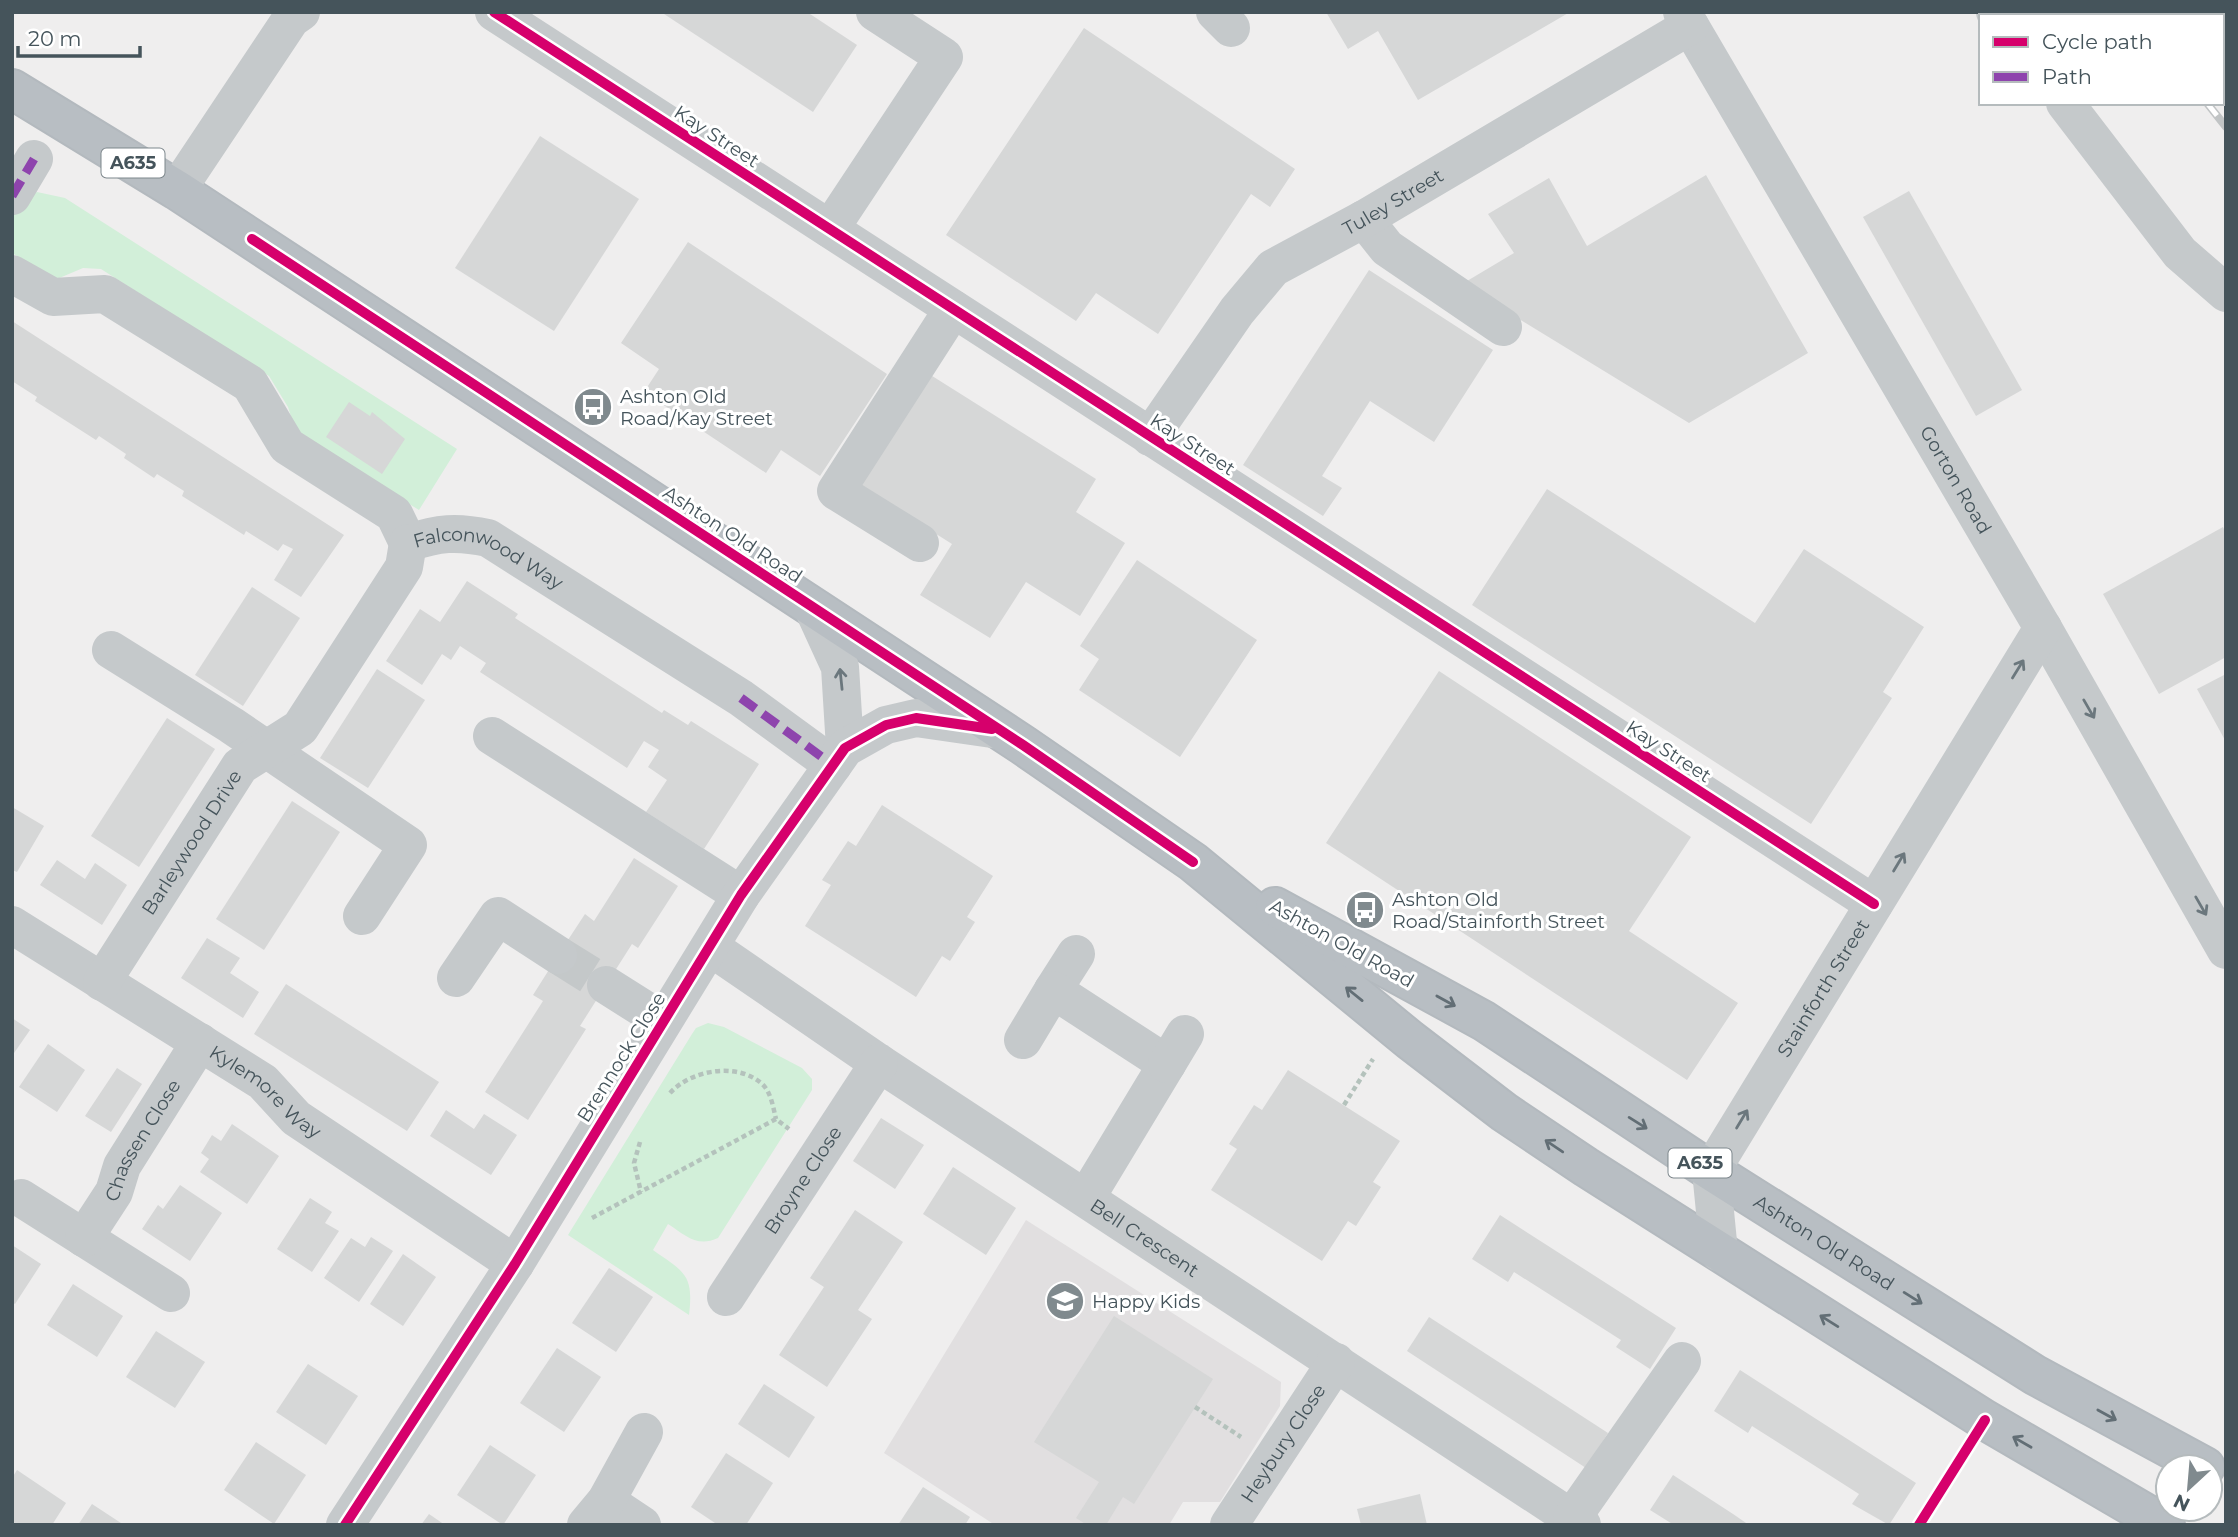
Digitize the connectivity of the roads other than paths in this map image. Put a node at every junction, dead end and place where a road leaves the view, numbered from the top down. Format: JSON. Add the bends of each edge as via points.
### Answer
{"nodes":[{"id":1,"x":301,"y":12,"type":"edge"},
{"id":2,"x":494,"y":12,"type":"edge"},
{"id":3,"x":875,"y":12,"type":"edge"},
{"id":4,"x":1686,"y":19,"type":"edge"},
{"id":5,"x":12,"y":89,"type":"edge"},
{"id":6,"x":2067,"y":105,"type":"edge"},
{"id":7,"x":34,"y":159,"type":"dead end"},
{"id":8,"x":177,"y":190,"type":"junction"},
{"id":9,"x":12,"y":196,"type":"edge"},
{"id":10,"x":1364,"y":219,"type":"junction"},
{"id":11,"x":830,"y":229,"type":"junction"},
{"id":12,"x":12,"y":274,"type":"edge"},
{"id":13,"x":2226,"y":293,"type":"edge"},
{"id":14,"x":953,"y":309,"type":"junction"},
{"id":15,"x":1503,"y":327,"type":"dead end"},
{"id":16,"x":1150,"y":437,"type":"junction"},
{"id":17,"x":408,"y":543,"type":"junction"},
{"id":18,"x":920,"y":543,"type":"dead end"},
{"id":19,"x":813,"y":608,"type":"junction"},
{"id":20,"x":2043,"y":628,"type":"junction"},
{"id":21,"x":111,"y":650,"type":"dead end"},
{"id":22,"x":999,"y":730,"type":"junction"},
{"id":23,"x":492,"y":736,"type":"dead end"},
{"id":24,"x":267,"y":751,"type":"junction"},
{"id":25,"x":839,"y":756,"type":"junction"},
{"id":26,"x":1193,"y":862,"type":"junction"},
{"id":27,"x":741,"y":895,"type":"junction"},
{"id":28,"x":1874,"y":904,"type":"junction"},
{"id":29,"x":362,"y":916,"type":"dead end"},
{"id":30,"x":12,"y":925,"type":"edge"},
{"id":31,"x":710,"y":947,"type":"junction"},
{"id":32,"x":2226,"y":950,"type":"edge"},
{"id":33,"x":1076,"y":954,"type":"dead end"},
{"id":34,"x":558,"y":955,"type":"tunnel mouth"},
{"id":35,"x":456,"y":978,"type":"dead end"},
{"id":36,"x":102,"y":982,"type":"junction"},
{"id":37,"x":606,"y":985,"type":"tunnel mouth"},
{"id":38,"x":1054,"y":990,"type":"junction"},
{"id":39,"x":663,"y":1021,"type":"junction"},
{"id":40,"x":1023,"y":1040,"type":"dead end"},
{"id":41,"x":200,"y":1042,"type":"junction"},
{"id":42,"x":879,"y":1063,"type":"junction"},
{"id":43,"x":1711,"y":1171,"type":"junction"},
{"id":44,"x":21,"y":1198,"type":"dead end"},
{"id":45,"x":1086,"y":1198,"type":"junction"},
{"id":46,"x":84,"y":1238,"type":"junction"},
{"id":47,"x":1719,"y":1252,"type":"junction"},
{"id":48,"x":515,"y":1264,"type":"junction"},
{"id":49,"x":171,"y":1293,"type":"dead end"},
{"id":50,"x":726,"y":1297,"type":"dead end"},
{"id":51,"x":1682,"y":1361,"type":"dead end"},
{"id":52,"x":1336,"y":1362,"type":"junction"},
{"id":53,"x":644,"y":1432,"type":"dead end"},
{"id":54,"x":2179,"y":1453,"type":"edge"},
{"id":55,"x":596,"y":1513,"type":"edge"},
{"id":56,"x":1556,"y":1517,"type":"edge"},
{"id":57,"x":345,"y":1525,"type":"edge"},
{"id":58,"x":642,"y":1525,"type":"edge"},
{"id":59,"x":1229,"y":1525,"type":"edge"},
{"id":60,"x":2165,"y":1525,"type":"edge"}],
"edges":[{"from":1,"to":8,"type":"street","via":[[291,19]]},
{"from":2,"to":11,"type":"street","name":"Kay Street"},
{"from":3,"to":11,"type":"street","via":[[944,57]]},
{"from":4,"to":10,"type":"street","name":"Tuley Street"},
{"from":4,"to":20,"type":"street","name":"Gorton Road"},
{"from":5,"to":8,"type":"highway","name":"Ashton Old Road","number":"A635"},
{"from":6,"to":13,"type":"street","via":[[2180,253]]},
{"from":7,"to":9,"type":"street"},
{"from":8,"to":19,"type":"highway","name":"Ashton Old Road","number":"A635"},
{"from":10,"to":15,"type":"street","via":[[1387,248]]},
{"from":10,"to":16,"type":"street","name":"Tuley Street","via":[[1273,268],[1237,311]]},
{"from":11,"to":14,"type":"street","name":"Kay Street"},
{"from":12,"to":17,"type":"street","name":"Falconwood Way","via":[[53,297],[105,294],[250,384],[288,446],[394,514]]},
{"from":14,"to":16,"type":"street","name":"Kay Street"},
{"from":14,"to":18,"type":"street","via":[[836,491]]},
{"from":16,"to":28,"type":"street","name":"Kay Street"},
{"from":17,"to":24,"type":"street","name":"Barleywood Drive","via":[[404,567],[300,728]]},
{"from":17,"to":25,"type":"street","name":"Falconwood Way","via":[[459,532],[488,538]]},
{"from":19,"to":22,"type":"highway","name":"Ashton Old Road","number":"A635"},
{"from":25,"to":19,"type":"street","one_way":true,"via":[[840,667]]},
{"from":28,"to":20,"type":"street","name":"Stainforth Street","one_way":true},
{"from":20,"to":32,"type":"street","name":"Gorton Road","one_way":true},
{"from":21,"to":24,"type":"street"},
{"from":22,"to":25,"type":"street","name":"Brennock Close","via":[[916,718],[886,725]]},
{"from":22,"to":26,"type":"highway","name":"Ashton Old Road","number":"A635"},
{"from":23,"to":27,"type":"street"},
{"from":24,"to":29,"type":"street","via":[[408,845]]},
{"from":24,"to":36,"type":"street","name":"Barleywood Drive","via":[[240,766]]},
{"from":25,"to":27,"type":"street","name":"Brennock Close"},
{"from":26,"to":43,"type":"highway","name":"Ashton Old Road","number":"A635","one_way":true,"via":[[1484,1021]]},
{"from":47,"to":26,"type":"highway","name":"Ashton Old Road","number":"A635","one_way":true,"via":[[1503,1112]]},
{"from":27,"to":31,"type":"street","name":"Brennock Close"},
{"from":43,"to":28,"type":"street","name":"Stainforth Street","one_way":true},
{"from":30,"to":36,"type":"street","name":"Kylemore Way"},
{"from":31,"to":39,"type":"street","name":"Brennock Close"},
{"from":31,"to":42,"type":"street","name":"Bell Crescent"},
{"from":33,"to":38,"type":"street"},
{"from":34,"to":35,"type":"street","via":[[498,916]]},
{"from":36,"to":41,"type":"street","name":"Kylemore Way"},
{"from":37,"to":39,"type":"street"},
{"from":38,"to":40,"type":"street"},
{"from":38,"to":45,"type":"street","via":[[1176,1049]]},
{"from":39,"to":48,"type":"street","name":"Brennock Close"},
{"from":41,"to":46,"type":"street","name":"Chassen Close","via":[[122,1166],[114,1192]]},
{"from":41,"to":48,"type":"street","name":"Kylemore Way","via":[[263,1082],[296,1118]]},
{"from":42,"to":45,"type":"street","name":"Bell Crescent"},
{"from":42,"to":50,"type":"street","name":"Broyne Close"},
{"from":43,"to":47,"type":"street"},
{"from":43,"to":54,"type":"highway","name":"Ashton Old Road","number":"A635","one_way":true,"via":[[2035,1375]]},
{"from":44,"to":46,"type":"street"},
{"from":45,"to":52,"type":"street","name":"Bell Crescent"},
{"from":46,"to":49,"type":"street"},
{"from":60,"to":47,"type":"highway","name":"Ashton Old Road","number":"A635","one_way":true,"via":[[1985,1420]]},
{"from":48,"to":57,"type":"street","name":"Brennock Close"},
{"from":51,"to":56,"type":"street"},
{"from":52,"to":56,"type":"street","name":"Bell Crescent"},
{"from":52,"to":59,"type":"street","name":"Heybury Close"},
{"from":53,"to":55,"type":"street"},
{"from":55,"to":58,"type":"street"}]}
